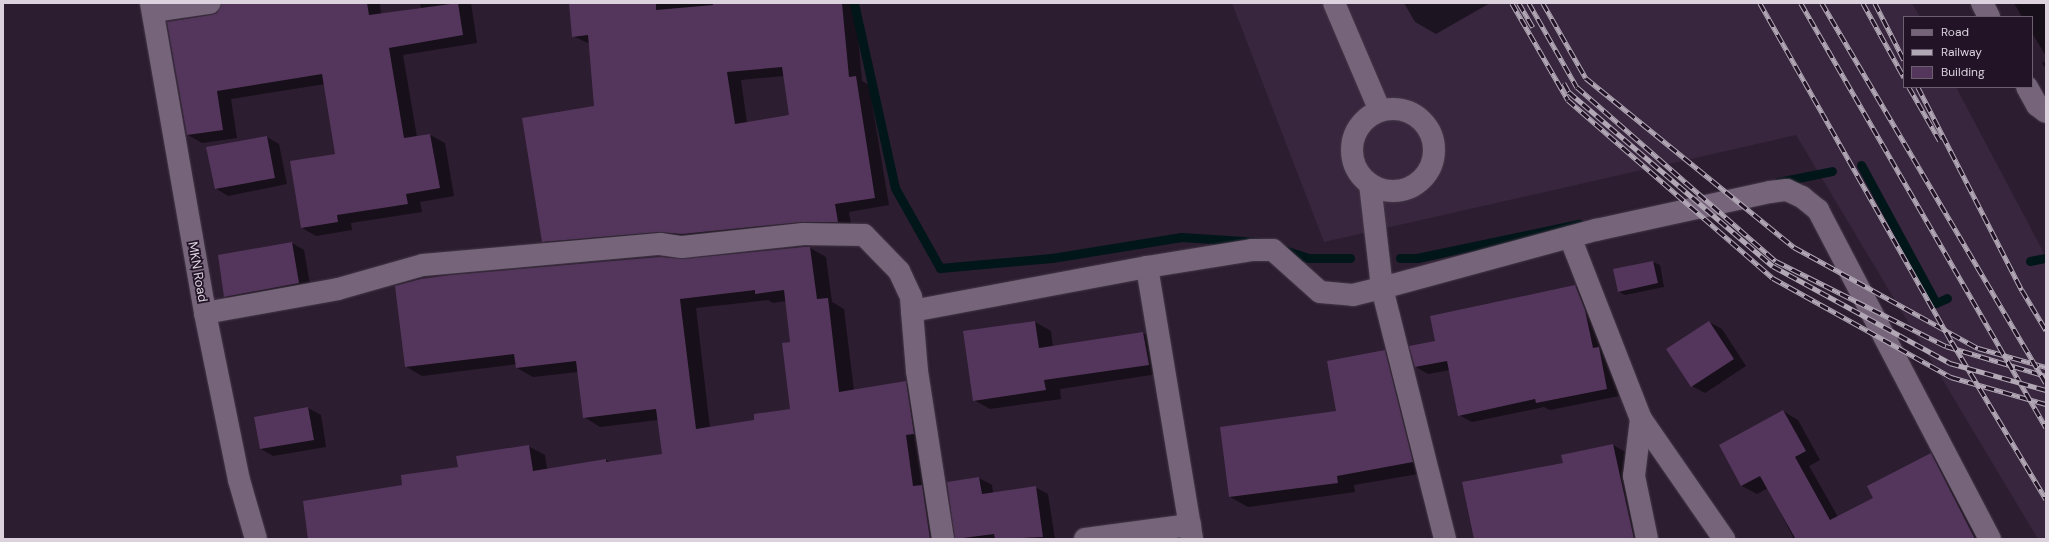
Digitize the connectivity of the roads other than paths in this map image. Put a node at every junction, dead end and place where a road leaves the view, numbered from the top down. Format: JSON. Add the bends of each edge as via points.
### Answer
{"nodes":[{"id":1,"x":210,"y":3,"type":"edge"},
{"id":2,"x":1334,"y":3,"type":"edge"},
{"id":3,"x":1982,"y":3,"type":"edge"},
{"id":4,"x":152,"y":7,"type":"edge"},
{"id":5,"x":1988,"y":16,"type":"edge"},
{"id":6,"x":2028,"y":88,"type":"edge"},
{"id":7,"x":1380,"y":111,"type":"junction"},
{"id":8,"x":2046,"y":112,"type":"edge"},
{"id":9,"x":1370,"y":184,"type":"junction"},
{"id":10,"x":1570,"y":237,"type":"junction"},
{"id":11,"x":1147,"y":267,"type":"junction"},
{"id":12,"x":1382,"y":288,"type":"junction"},
{"id":13,"x":912,"y":311,"type":"junction"},
{"id":14,"x":205,"y":313,"type":"junction"},
{"id":15,"x":1641,"y":419,"type":"junction"},
{"id":16,"x":1191,"y":532,"type":"edge"},
{"id":17,"x":256,"y":539,"type":"edge"},
{"id":18,"x":943,"y":539,"type":"edge"},
{"id":19,"x":1086,"y":539,"type":"edge"},
{"id":20,"x":1445,"y":539,"type":"edge"},
{"id":21,"x":1647,"y":539,"type":"edge"},
{"id":22,"x":1724,"y":539,"type":"edge"},
{"id":23,"x":1990,"y":539,"type":"edge"}],
"edges":[{"from":1,"to":4,"type":"street"},
{"from":2,"to":7,"type":"street"},
{"from":3,"to":5,"type":"street"},
{"from":4,"to":14,"type":"street","name":"MKN Road"},
{"from":6,"to":8,"type":"street","via":[[2037,105]]},
{"from":7,"to":9,"type":"street","via":[[1369,117],[1354,138],[1352,150],[1355,163]]},
{"from":7,"to":9,"type":"street","via":[[1392,109],[1417,116],[1426,125],[1434,149],[1427,173],[1418,183],[1394,191]]},
{"from":9,"to":12,"type":"street"},
{"from":10,"to":12,"type":"street"},
{"from":10,"to":15,"type":"street"},
{"from":10,"to":23,"type":"street","via":[[1770,192],[1787,190],[1802,198],[1818,210]]},
{"from":11,"to":12,"type":"street","via":[[1252,250],[1273,250],[1320,292],[1353,295]]},
{"from":11,"to":13,"type":"street"},
{"from":11,"to":16,"type":"street"},
{"from":12,"to":20,"type":"street"},
{"from":13,"to":14,"type":"street","via":[[911,297],[899,271],[864,235],[803,234],[682,247],[660,244],[423,265],[338,289]]},
{"from":13,"to":18,"type":"street","via":[[917,371]]},
{"from":14,"to":17,"type":"street","name":"MKN Road","via":[[239,480]]},
{"from":15,"to":21,"type":"street","via":[[1634,476]]},
{"from":15,"to":22,"type":"street"},
{"from":16,"to":19,"type":"street"}]}
